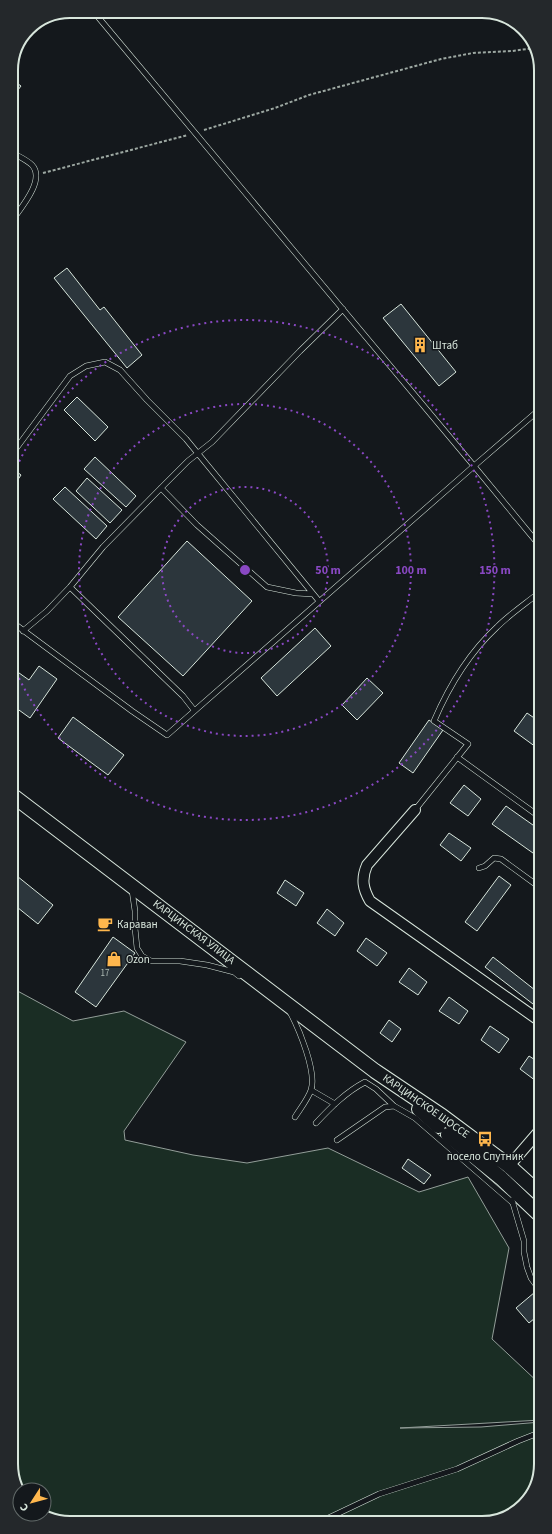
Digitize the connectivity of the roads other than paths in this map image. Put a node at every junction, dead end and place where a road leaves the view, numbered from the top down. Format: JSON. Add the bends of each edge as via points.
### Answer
{"nodes":[{"id":1,"x":99,"y":18,"type":"edge"},
{"id":2,"x":18,"y":157,"type":"edge"},
{"id":3,"x":18,"y":211,"type":"edge"},
{"id":4,"x":343,"y":309,"type":"junction"},
{"id":5,"x":534,"y":415,"type":"edge"},
{"id":6,"x":18,"y":446,"type":"edge"},
{"id":7,"x":198,"y":453,"type":"junction"},
{"id":8,"x":474,"y":466,"type":"junction"},
{"id":9,"x":161,"y":488,"type":"junction"},
{"id":10,"x":534,"y":539,"type":"edge"},
{"id":11,"x":70,"y":588,"type":"junction"},
{"id":12,"x":313,"y":594,"type":"junction"},
{"id":13,"x":534,"y":597,"type":"edge"},
{"id":14,"x":320,"y":601,"type":"junction"},
{"id":15,"x":18,"y":627,"type":"edge"},
{"id":16,"x":23,"y":631,"type":"junction"},
{"id":17,"x":194,"y":710,"type":"junction"},
{"id":18,"x":458,"y":757,"type":"junction"},
{"id":19,"x":18,"y":800,"type":"edge"},
{"id":20,"x":415,"y":810,"type":"joint"},
{"id":21,"x":534,"y":813,"type":"edge"},
{"id":22,"x":480,"y":868,"type":"dead end"},
{"id":23,"x":534,"y":882,"type":"edge"},
{"id":24,"x":131,"y":885,"type":"junction"},
{"id":25,"x":283,"y":1000,"type":"junction"},
{"id":26,"x":534,"y":1015,"type":"edge"},
{"id":27,"x":375,"y":1071,"type":"junction"},
{"id":28,"x":311,"y":1090,"type":"junction"},
{"id":29,"x":335,"y":1104,"type":"junction"},
{"id":30,"x":394,"y":1106,"type":"junction"},
{"id":31,"x":295,"y":1117,"type":"dead end"},
{"id":32,"x":316,"y":1123,"type":"dead end"},
{"id":33,"x":534,"y":1138,"type":"edge"},
{"id":34,"x":337,"y":1140,"type":"dead end"},
{"id":35,"x":509,"y":1166,"type":"junction"},
{"id":36,"x":501,"y":1178,"type":"junction"},
{"id":37,"x":534,"y":1189,"type":"edge"},
{"id":38,"x":513,"y":1203,"type":"junction"},
{"id":39,"x":534,"y":1209,"type":"edge"},
{"id":40,"x":534,"y":1282,"type":"edge"},
{"id":41,"x":534,"y":1435,"type":"edge"},
{"id":42,"x":333,"y":1516,"type":"edge"}],
"edges":[{"from":1,"to":4,"type":"lane"},
{"from":2,"to":3,"type":"lane","via":[[32,166],[37,174],[36,184]]},
{"from":4,"to":7,"type":"lane","via":[[212,442]]},
{"from":4,"to":8,"type":"lane"},
{"from":5,"to":8,"type":"lane"},
{"from":6,"to":7,"type":"lane","via":[[70,376],[86,366],[105,362],[120,370]]},
{"from":7,"to":9,"type":"lane"},
{"from":7,"to":12,"type":"lane"},
{"from":8,"to":10,"type":"lane"},
{"from":8,"to":14,"type":"lane"},
{"from":9,"to":11,"type":"lane","via":[[103,547]]},
{"from":9,"to":12,"type":"lane","via":[[197,525],[267,588]]},
{"from":11,"to":16,"type":"lane"},
{"from":11,"to":17,"type":"lane","via":[[183,696]]},
{"from":12,"to":14,"type":"lane"},
{"from":13,"to":18,"type":"lane","via":[[496,627],[467,660],[445,695],[434,721],[468,744]]},
{"from":14,"to":17,"type":"lane"},
{"from":15,"to":16,"type":"lane"},
{"from":16,"to":17,"type":"lane","via":[[166,735]]},
{"from":18,"to":20,"type":"lane"},
{"from":18,"to":21,"type":"lane"},
{"from":19,"to":24,"type":"main road","name":"КАРЦИНСКАЯ УЛИЦА"},
{"from":20,"to":26,"type":"street","via":[[367,865],[362,883],[366,895],[370,901]]},
{"from":22,"to":23,"type":"lane","via":[[494,858],[501,858]]},
{"from":24,"to":25,"type":"main road","name":"КАРЦИНСКАЯ УЛИЦА"},
{"from":24,"to":25,"type":"lane","via":[[137,948],[142,956],[152,961],[180,961],[234,972]]},
{"from":25,"to":27,"type":"main road","name":"КАРЦИНСКАЯ УЛИЦА"},
{"from":25,"to":28,"type":"lane","via":[[298,1027],[307,1053]]},
{"from":27,"to":35,"type":"main road","name":"КАРЦИНСКОЕ ШОССЕ","via":[[442,1116]]},
{"from":27,"to":36,"type":"main road","name":"КАРЦИНСКОЕ ШОССЕ"},
{"from":28,"to":29,"type":"lane"},
{"from":28,"to":31,"type":"lane"},
{"from":29,"to":30,"type":"lane","via":[[365,1082]]},
{"from":29,"to":32,"type":"lane"},
{"from":30,"to":34,"type":"lane","via":[[385,1107]]},
{"from":30,"to":38,"type":"lane","via":[[415,1118]]},
{"from":33,"to":35,"type":"street"},
{"from":35,"to":36,"type":"main road"},
{"from":35,"to":37,"type":"main road","name":"КАРЦИНСКОЕ ШОССЕ"},
{"from":36,"to":38,"type":"lane","via":[[510,1192]]},
{"from":36,"to":39,"type":"main road","name":"КАРЦИНСКОЕ ШОССЕ"},
{"from":38,"to":40,"type":"lane","via":[[524,1241],[527,1267]]},
{"from":41,"to":42,"type":"lane","via":[[457,1469],[379,1494]]}]}
